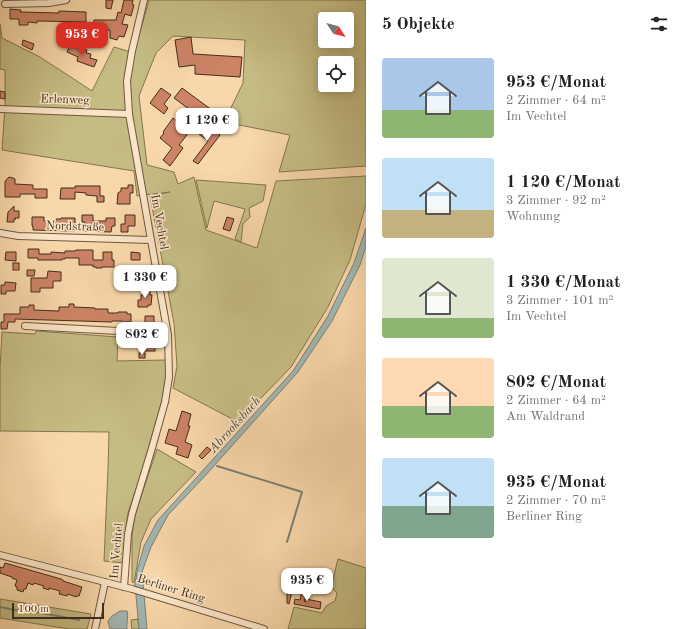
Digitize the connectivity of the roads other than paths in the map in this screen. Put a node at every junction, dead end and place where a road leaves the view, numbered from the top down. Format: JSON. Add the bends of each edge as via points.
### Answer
{"nodes":[{"id":1,"x":66,"y":0,"type":"edge"},
{"id":2,"x":144,"y":0,"type":"edge"},
{"id":3,"x":28,"y":2,"type":"edge"},
{"id":4,"x":5,"y":4,"type":"dead end"},
{"id":5,"x":0,"y":109,"type":"edge"},
{"id":6,"x":129,"y":114,"type":"junction"},
{"id":7,"x":0,"y":233,"type":"edge"},
{"id":8,"x":150,"y":240,"type":"junction"},
{"id":9,"x":25,"y":326,"type":"dead end"},
{"id":10,"x":168,"y":335,"type":"junction"},
{"id":11,"x":0,"y":555,"type":"edge"},
{"id":12,"x":105,"y":582,"type":"junction"},
{"id":13,"x":124,"y":587,"type":"junction"},
{"id":14,"x":95,"y":629,"type":"edge"},
{"id":15,"x":264,"y":629,"type":"edge"}],
"edges":[{"from":1,"to":3,"type":"street","via":[[48,3]]},
{"from":2,"to":6,"type":"street","name":"Im Vechtel","via":[[127,81]]},
{"from":3,"to":4,"type":"street"},
{"from":5,"to":6,"type":"street","name":"Erlenweg"},
{"from":6,"to":8,"type":"street","name":"Im Vechtel"},
{"from":7,"to":8,"type":"street","name":"Nordstraße","via":[[18,236]]},
{"from":8,"to":10,"type":"street","name":"Im Vechtel"},
{"from":9,"to":10,"type":"street"},
{"from":10,"to":13,"type":"street","name":"Im Vechtel","via":[[169,377],[166,402],[132,514]]},
{"from":11,"to":12,"type":"street","name":"Berliner Ring"},
{"from":12,"to":13,"type":"street","name":"Berliner Ring"},
{"from":12,"to":14,"type":"street"},
{"from":13,"to":15,"type":"street","name":"Berliner Ring"}]}
